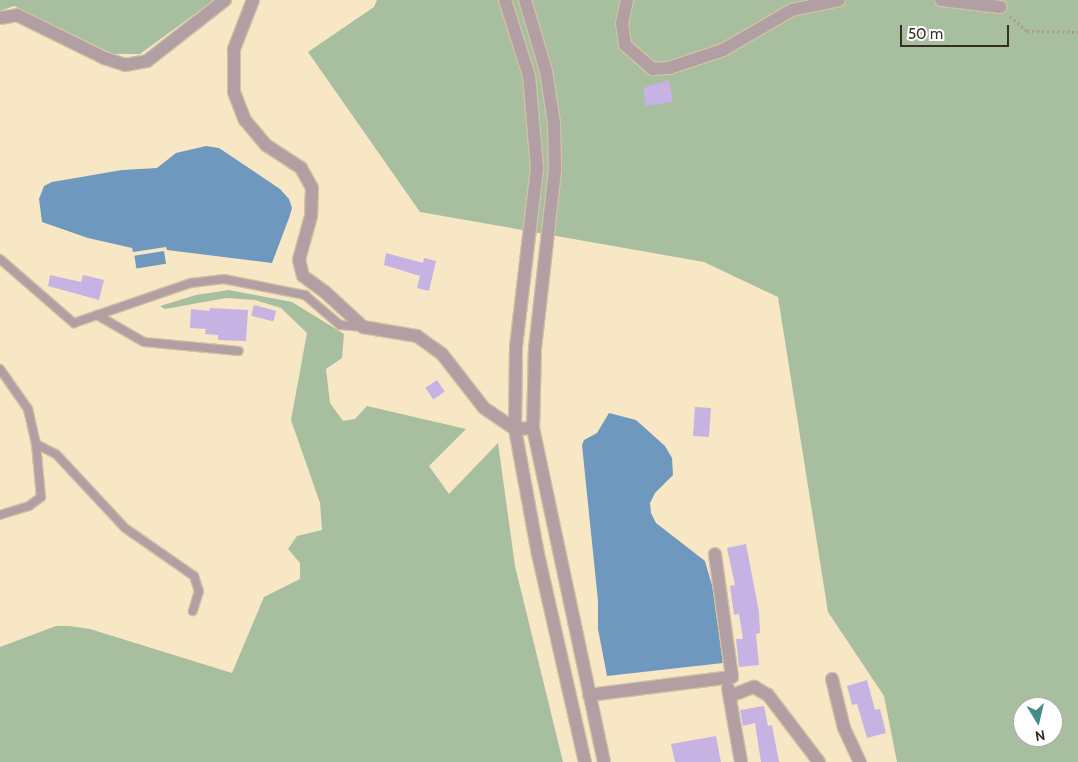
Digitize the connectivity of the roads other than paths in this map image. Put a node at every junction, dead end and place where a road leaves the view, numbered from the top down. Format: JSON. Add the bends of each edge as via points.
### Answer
{"nodes":[{"id":1,"x":225,"y":0,"type":"edge"},
{"id":2,"x":253,"y":0,"type":"edge"},
{"id":3,"x":505,"y":0,"type":"edge"},
{"id":4,"x":524,"y":0,"type":"edge"},
{"id":5,"x":627,"y":0,"type":"edge"},
{"id":6,"x":839,"y":0,"type":"edge"},
{"id":7,"x":941,"y":0,"type":"edge"},
{"id":8,"x":1001,"y":7,"type":"road end"},
{"id":9,"x":0,"y":18,"type":"edge"},
{"id":10,"x":0,"y":259,"type":"edge"},
{"id":11,"x":97,"y":315,"type":"junction"},
{"id":12,"x":363,"y":327,"type":"junction"},
{"id":13,"x":239,"y":351,"type":"dead end"},
{"id":14,"x":0,"y":368,"type":"edge"},
{"id":15,"x":533,"y":428,"type":"junction"},
{"id":16,"x":515,"y":429,"type":"junction"},
{"id":17,"x":36,"y":444,"type":"junction"},
{"id":18,"x":0,"y":515,"type":"edge"},
{"id":19,"x":715,"y":554,"type":"dead end"},
{"id":20,"x":192,"y":611,"type":"dead end"},
{"id":21,"x":717,"y":679,"type":"junction"},
{"id":22,"x":832,"y":679,"type":"dead end"},
{"id":23,"x":589,"y":695,"type":"junction"},
{"id":24,"x":730,"y":696,"type":"junction"},
{"id":25,"x":585,"y":762,"type":"edge"},
{"id":26,"x":604,"y":762,"type":"edge"},
{"id":27,"x":741,"y":762,"type":"edge"},
{"id":28,"x":819,"y":762,"type":"edge"},
{"id":29,"x":860,"y":762,"type":"edge"}],
"edges":[{"from":1,"to":9,"type":"street","via":[[147,61],[125,64],[104,58],[18,15]]},
{"from":2,"to":12,"type":"street","via":[[234,48],[234,92],[245,120],[266,145],[300,168],[312,188],[311,216],[298,260],[303,276],[326,292]]},
{"from":3,"to":16,"type":"street","via":[[529,76],[537,168],[516,346]]},
{"from":4,"to":15,"type":"street","via":[[546,71],[554,123],[555,160],[551,226],[535,347]]},
{"from":5,"to":6,"type":"street","via":[[622,23],[625,45],[652,70],[669,68],[723,50],[792,10]]},
{"from":7,"to":8,"type":"street"},
{"from":10,"to":11,"type":"lane","via":[[74,323]]},
{"from":11,"to":12,"type":"lane","via":[[191,284],[224,279],[305,295],[340,325]]},
{"from":11,"to":13,"type":"lane","via":[[144,342]]},
{"from":12,"to":16,"type":"street","via":[[417,336],[442,354],[484,408]]},
{"from":14,"to":17,"type":"lane","via":[[28,409]]},
{"from":15,"to":16,"type":"street"},
{"from":15,"to":23,"type":"street"},
{"from":16,"to":25,"type":"street","via":[[538,554]]},
{"from":17,"to":18,"type":"lane","via":[[41,497],[29,506]]},
{"from":17,"to":20,"type":"lane","via":[[56,454],[125,528],[194,576],[199,591]]},
{"from":19,"to":21,"type":"street","via":[[732,677]]},
{"from":21,"to":23,"type":"street"},
{"from":21,"to":24,"type":"street","via":[[727,686]]},
{"from":22,"to":29,"type":"street","via":[[844,728]]},
{"from":23,"to":26,"type":"street"},
{"from":24,"to":27,"type":"street"},
{"from":24,"to":28,"type":"street","via":[[754,687],[768,695]]}]}
